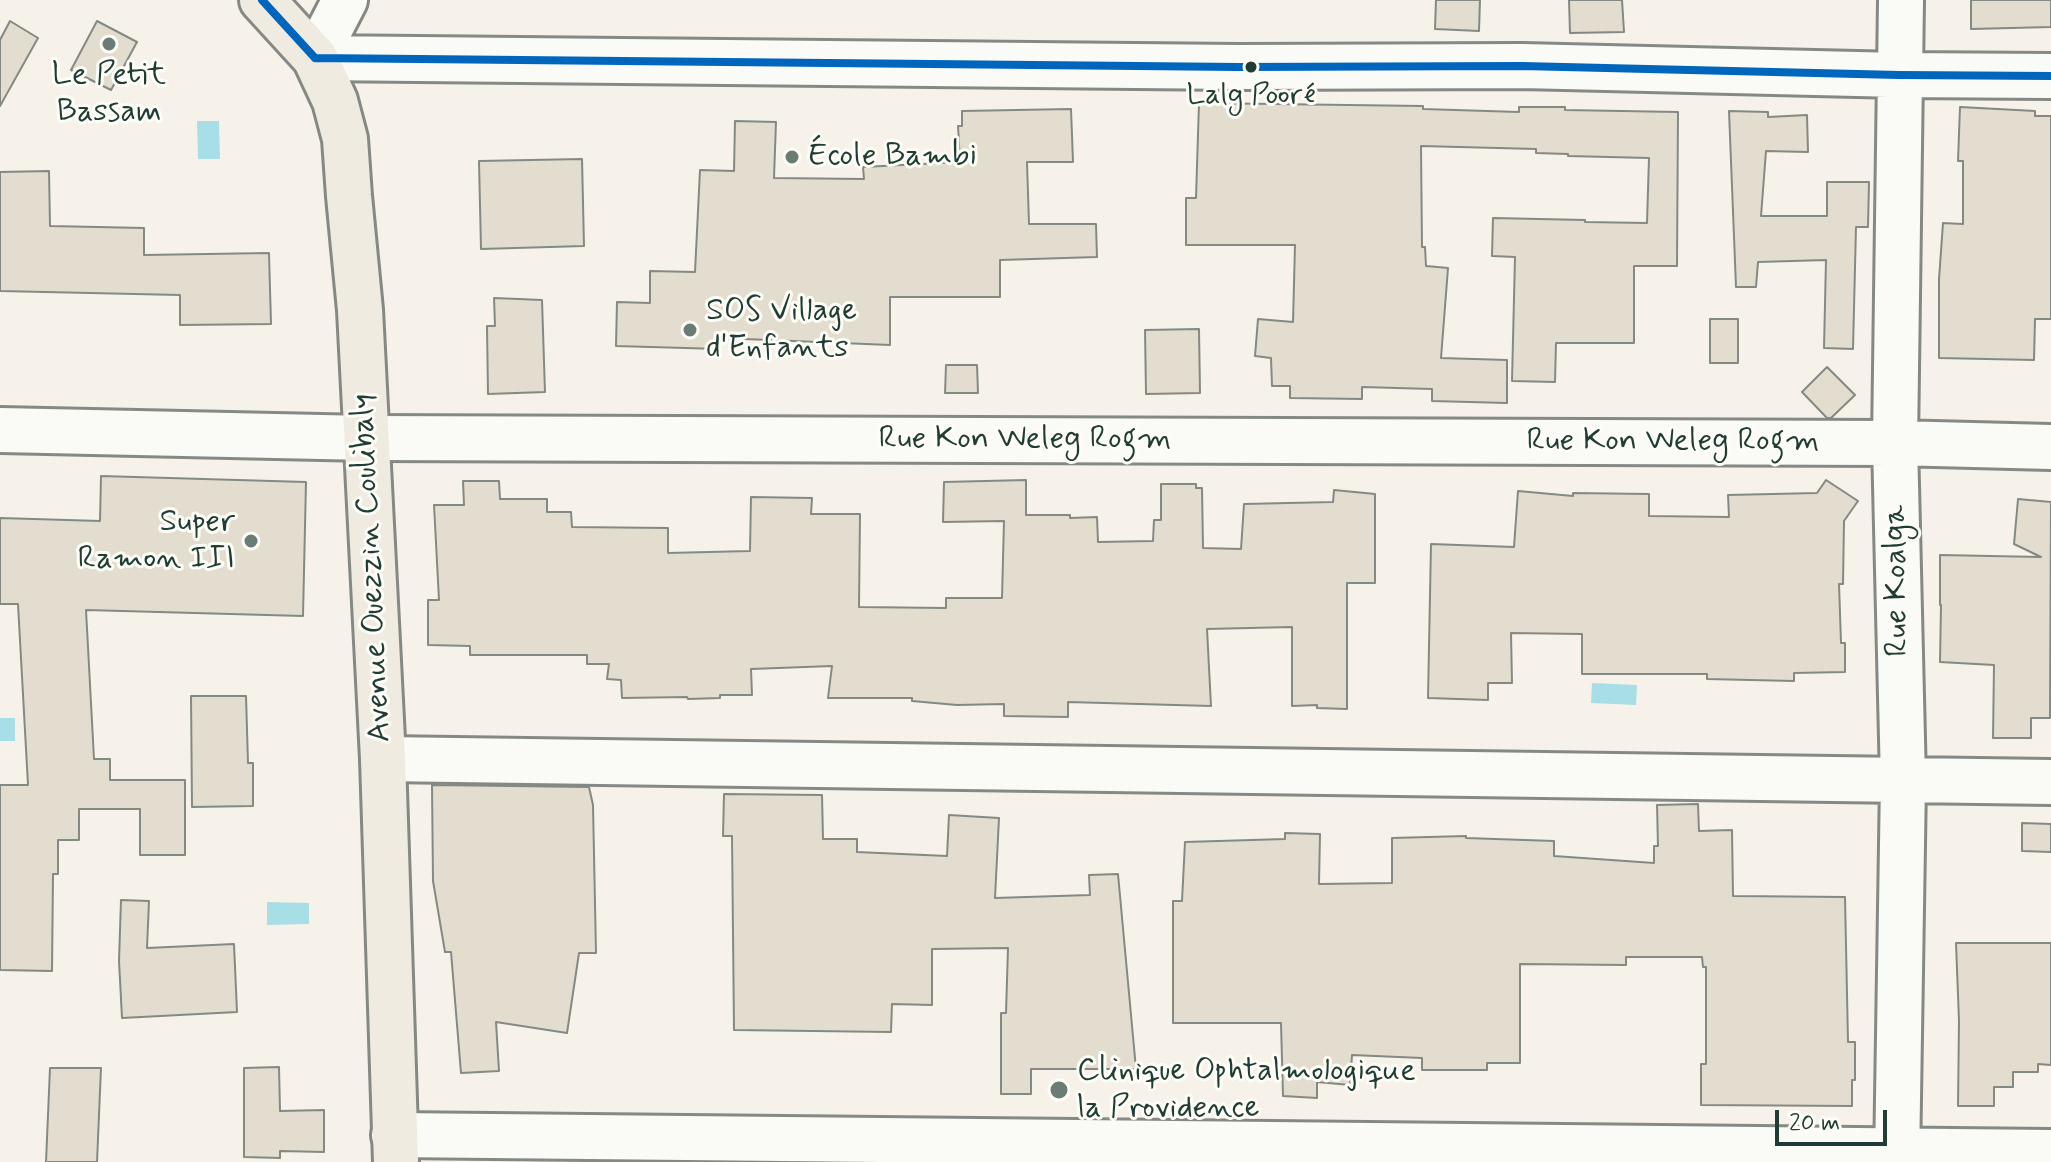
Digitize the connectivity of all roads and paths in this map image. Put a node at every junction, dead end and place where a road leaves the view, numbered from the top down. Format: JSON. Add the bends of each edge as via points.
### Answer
{"nodes":[{"id":1,"x":262,"y":0,"type":"edge"},
{"id":2,"x":345,"y":0,"type":"edge"},
{"id":3,"x":1901,"y":0,"type":"edge"},
{"id":4,"x":315,"y":58,"type":"junction"},
{"id":5,"x":1899,"y":75,"type":"junction"},
{"id":6,"x":2051,"y":76,"type":"edge"},
{"id":7,"x":0,"y":430,"type":"edge"},
{"id":8,"x":367,"y":438,"type":"junction"},
{"id":9,"x":1895,"y":443,"type":"junction"},
{"id":10,"x":2051,"y":447,"type":"edge"},
{"id":11,"x":383,"y":759,"type":"junction"},
{"id":12,"x":1903,"y":781,"type":"junction"},
{"id":13,"x":2051,"y":782,"type":"edge"},
{"id":14,"x":395,"y":1148,"type":"edge"},
{"id":15,"x":2051,"y":1152,"type":"edge"},
{"id":16,"x":1897,"y":1157,"type":"edge"}],
"edges":[{"from":1,"to":4,"type":"main road","name":"Avenue Ouezzin Coulibaly"},
{"from":2,"to":4,"type":"street"},
{"from":3,"to":5,"type":"street","name":"Rue Koalga"},
{"from":4,"to":5,"type":"street","via":[[1522,66]]},
{"from":4,"to":8,"type":"main road","name":"Avenue Ouezzin Coulibaly","via":[[345,139]]},
{"from":5,"to":6,"type":"street"},
{"from":5,"to":9,"type":"street","name":"Rue Koalga"},
{"from":7,"to":8,"type":"street","name":"Rue Kon Weleg Rogm"},
{"from":8,"to":9,"type":"street","name":"Rue Kon Weleg Rogm"},
{"from":8,"to":11,"type":"main road","name":"Avenue Ouezzin Coulibaly"},
{"from":9,"to":10,"type":"street","name":"Rue Kon Weleg Rogm"},
{"from":9,"to":12,"type":"street","name":"Rue Koalga"},
{"from":11,"to":12,"type":"street"},
{"from":11,"to":14,"type":"main road","name":"Avenue Ouezzin Coulibaly"},
{"from":12,"to":13,"type":"street"},
{"from":12,"to":16,"type":"street","name":"Rue Koalga"},
{"from":14,"to":16,"type":"street"},
{"from":15,"to":16,"type":"street"}]}
